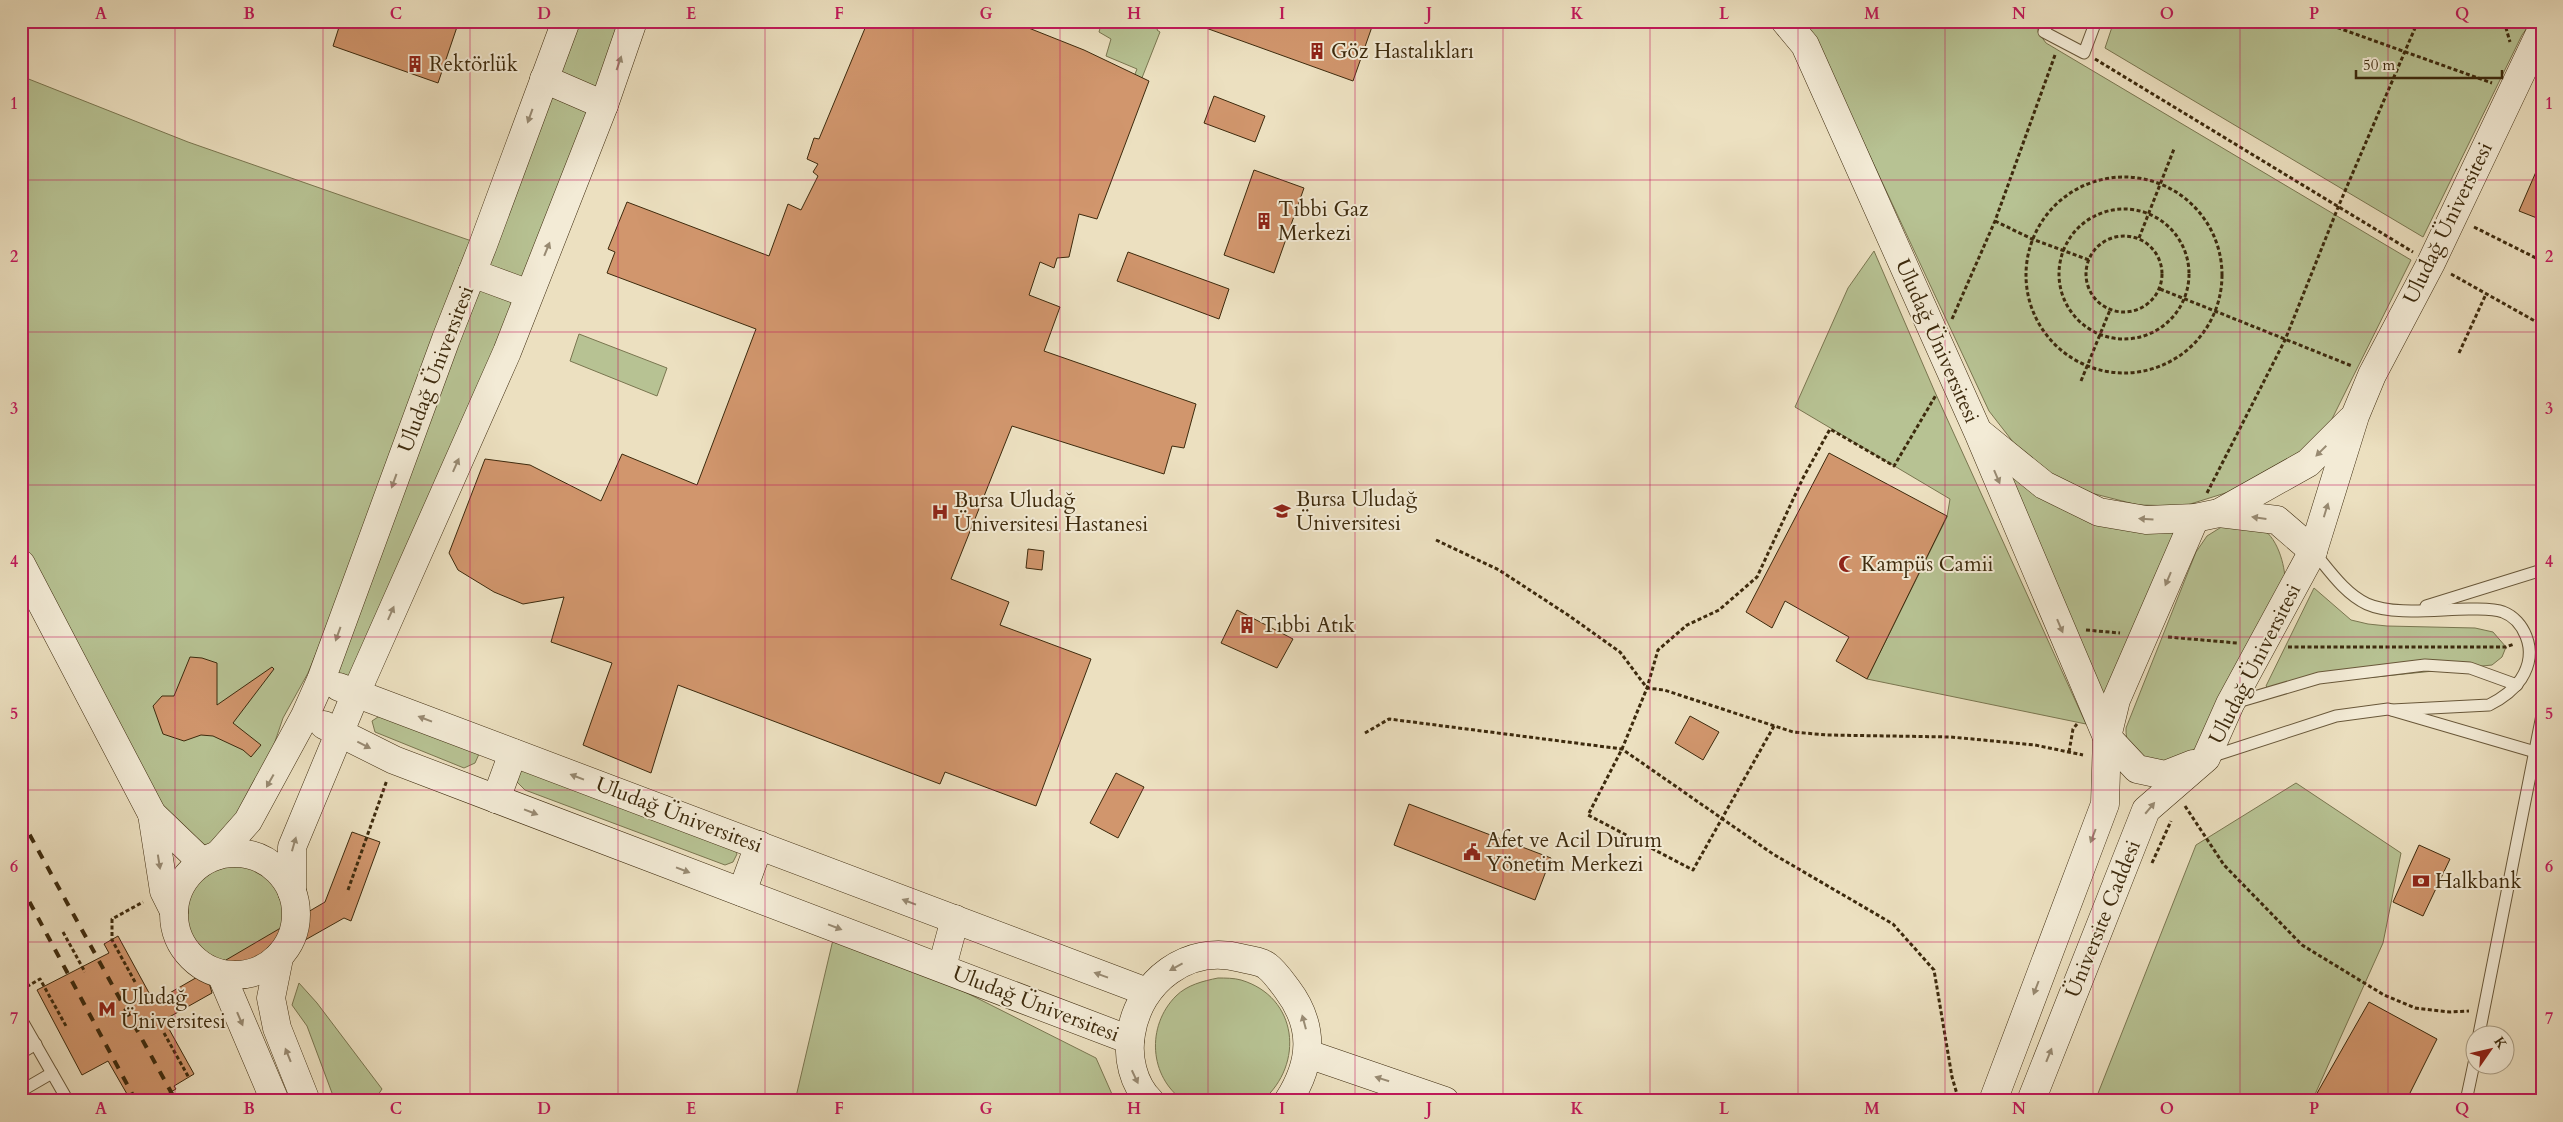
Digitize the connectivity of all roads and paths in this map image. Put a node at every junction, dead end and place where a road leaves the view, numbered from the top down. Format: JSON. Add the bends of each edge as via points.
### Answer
{"nodes":[{"id":1,"x":566,"y":21,"type":"edge"},
{"id":2,"x":634,"y":21,"type":"edge"},
{"id":3,"x":1785,"y":21,"type":"edge"},
{"id":4,"x":2048,"y":21,"type":"edge"},
{"id":5,"x":2096,"y":21,"type":"edge"},
{"id":6,"x":2319,"y":21,"type":"edge"},
{"id":7,"x":2418,"y":21,"type":"edge"},
{"id":8,"x":2542,"y":29,"type":"edge"},
{"id":9,"x":2060,"y":40,"type":"junction"},
{"id":10,"x":2405,"y":52,"type":"junction"},
{"id":11,"x":2084,"y":53,"type":"junction"},
{"id":12,"x":544,"y":79,"type":"junction"},
{"id":13,"x":2513,"y":91,"type":"junction"},
{"id":14,"x":604,"y":105,"type":"junction"},
{"id":15,"x":2174,"y":149,"type":"dead end"},
{"id":16,"x":2160,"y":183,"type":"junction"},
{"id":17,"x":2339,"y":205,"type":"junction"},
{"id":18,"x":2148,"y":212,"type":"junction"},
{"id":19,"x":2453,"y":216,"type":"junction"},
{"id":20,"x":1995,"y":221,"type":"junction"},
{"id":21,"x":2139,"y":238,"type":"junction"},
{"id":22,"x":2032,"y":239,"type":"junction"},
{"id":23,"x":2062,"y":249,"type":"junction"},
{"id":24,"x":2089,"y":260,"type":"junction"},
{"id":25,"x":2542,"y":261,"type":"edge"},
{"id":26,"x":2431,"y":263,"type":"junction"},
{"id":27,"x":472,"y":274,"type":"junction"},
{"id":28,"x":2160,"y":288,"type":"junction"},
{"id":29,"x":528,"y":294,"type":"junction"},
{"id":30,"x":2486,"y":294,"type":"junction"},
{"id":31,"x":2185,"y":298,"type":"junction"},
{"id":32,"x":2110,"y":310,"type":"junction"},
{"id":33,"x":2216,"y":311,"type":"junction"},
{"id":34,"x":2542,"y":325,"type":"edge"},
{"id":35,"x":2100,"y":335,"type":"junction"},
{"id":36,"x":2285,"y":340,"type":"junction"},
{"id":37,"x":2459,"y":353,"type":"dead end"},
{"id":38,"x":1945,"y":359,"type":"junction"},
{"id":39,"x":2088,"y":367,"type":"junction"},
{"id":40,"x":2372,"y":374,"type":"junction"},
{"id":41,"x":2081,"y":381,"type":"dead end"},
{"id":42,"x":2355,"y":416,"type":"junction"},
{"id":43,"x":1978,"y":432,"type":"junction"},
{"id":44,"x":2207,"y":515,"type":"junction"},
{"id":45,"x":1436,"y":540,"type":"dead end"},
{"id":46,"x":2313,"y":551,"type":"junction"},
{"id":47,"x":21,"y":564,"type":"edge"},
{"id":48,"x":2542,"y":570,"type":"edge"},
{"id":49,"x":2415,"y":610,"type":"junction"},
{"id":50,"x":2061,"y":628,"type":"junction"},
{"id":51,"x":2144,"y":635,"type":"junction"},
{"id":52,"x":2527,"y":639,"type":"junction"},
{"id":53,"x":2262,"y":645,"type":"junction"},
{"id":54,"x":321,"y":680,"type":"junction"},
{"id":55,"x":2517,"y":685,"type":"junction"},
{"id":56,"x":1646,"y":688,"type":"junction"},
{"id":57,"x":356,"y":693,"type":"junction"},
{"id":58,"x":2230,"y":704,"type":"junction"},
{"id":59,"x":2392,"y":710,"type":"junction"},
{"id":60,"x":2542,"y":715,"type":"edge"},
{"id":61,"x":305,"y":716,"type":"junction"},
{"id":62,"x":1774,"y":726,"type":"junction"},
{"id":63,"x":340,"y":732,"type":"junction"},
{"id":64,"x":1365,"y":733,"type":"dead end"},
{"id":65,"x":2107,"y":747,"type":"junction"},
{"id":66,"x":1622,"y":749,"type":"junction"},
{"id":67,"x":513,"y":753,"type":"junction"},
{"id":68,"x":2538,"y":753,"type":"edge"},
{"id":69,"x":2206,"y":758,"type":"junction"},
{"id":70,"x":394,"y":760,"type":"junction"},
{"id":71,"x":2530,"y":776,"type":"junction"},
{"id":72,"x":2542,"y":780,"type":"edge"},
{"id":73,"x":2174,"y":785,"type":"junction"},
{"id":74,"x":496,"y":799,"type":"junction"},
{"id":75,"x":152,"y":814,"type":"junction"},
{"id":76,"x":1723,"y":817,"type":"junction"},
{"id":77,"x":759,"y":845,"type":"junction"},
{"id":78,"x":210,"y":859,"type":"junction"},
{"id":79,"x":348,"y":890,"type":"dead end"},
{"id":80,"x":292,"y":892,"type":"junction"},
{"id":81,"x":742,"y":892,"type":"junction"},
{"id":82,"x":169,"y":901,"type":"junction"},
{"id":83,"x":955,"y":919,"type":"junction"},
{"id":84,"x":64,"y":932,"type":"dead end"},
{"id":85,"x":278,"y":958,"type":"junction"},
{"id":86,"x":942,"y":967,"type":"junction"},
{"id":87,"x":85,"y":972,"type":"dead end"},
{"id":88,"x":221,"y":974,"type":"junction"},
{"id":89,"x":135,"y":982,"type":"dead end"},
{"id":90,"x":21,"y":990,"type":"edge"},
{"id":91,"x":1147,"y":992,"type":"junction"},
{"id":92,"x":2484,"y":1010,"type":"junction"},
{"id":93,"x":21,"y":1019,"type":"edge"},
{"id":94,"x":2482,"y":1024,"type":"edge"},
{"id":95,"x":66,"y":1026,"type":"dead end"},
{"id":96,"x":164,"y":1033,"type":"dead end"},
{"id":97,"x":1130,"y":1040,"type":"junction"},
{"id":98,"x":36,"y":1044,"type":"junction"},
{"id":99,"x":21,"y":1053,"type":"edge"},
{"id":100,"x":1308,"y":1054,"type":"junction"},
{"id":101,"x":52,"y":1073,"type":"junction"},
{"id":102,"x":2472,"y":1074,"type":"edge"},
{"id":103,"x":189,"y":1078,"type":"dead end"},
{"id":104,"x":21,"y":1091,"type":"edge"},
{"id":105,"x":66,"y":1097,"type":"edge"},
{"id":106,"x":53,"y":1101,"type":"edge"},
{"id":107,"x":275,"y":1101,"type":"edge"},
{"id":108,"x":306,"y":1101,"type":"edge"},
{"id":109,"x":1150,"y":1101,"type":"edge"},
{"id":110,"x":1289,"y":1101,"type":"edge"},
{"id":111,"x":1445,"y":1101,"type":"edge"},
{"id":112,"x":1959,"y":1101,"type":"edge"},
{"id":113,"x":1993,"y":1101,"type":"edge"},
{"id":114,"x":2031,"y":1101,"type":"edge"},
{"id":115,"x":2466,"y":1101,"type":"edge"}],
"edges":[{"from":1,"to":12,"type":"street","name":"Uludağ Üniversitesi"},
{"from":14,"to":2,"type":"street","one_way":true},
{"from":3,"to":38,"type":"street","name":"Uludağ Üniversitesi","via":[[1804,45]]},
{"from":4,"to":9,"type":"lane","via":[[2044,32]]},
{"from":5,"to":11,"type":"lane"},
{"from":6,"to":10,"type":"path"},
{"from":7,"to":10,"type":"path"},
{"from":8,"to":13,"type":"street","name":"Uludağ Üniversitesi"},
{"from":9,"to":11,"type":"lane"},
{"from":9,"to":20,"type":"path"},
{"from":10,"to":13,"type":"path"},
{"from":10,"to":17,"type":"path"},
{"from":11,"to":17,"type":"path"},
{"from":12,"to":14,"type":"street"},
{"from":12,"to":27,"type":"street","name":"Uludağ Üniversitesi","one_way":true},
{"from":13,"to":19,"type":"street","name":"Uludağ Üniversitesi"},
{"from":29,"to":14,"type":"street","one_way":true},
{"from":15,"to":16,"type":"path"},
{"from":16,"to":18,"type":"path"},
{"from":16,"to":22,"type":"path","via":[[2122,176],[2084,184],[2053,206]]},
{"from":16,"to":33,"type":"path","via":[[2192,204],[2215,235],[2223,273]]},
{"from":17,"to":26,"type":"path"},
{"from":17,"to":36,"type":"path"},
{"from":18,"to":21,"type":"path"},
{"from":18,"to":23,"type":"path","via":[[2122,208],[2097,213],[2076,228]]},
{"from":18,"to":31,"type":"path","via":[[2169,226],[2184,247],[2190,272]]},
{"from":19,"to":25,"type":"path"},
{"from":19,"to":26,"type":"street","name":"Uludağ Üniversitesi"},
{"from":20,"to":22,"type":"path"},
{"from":20,"to":38,"type":"path"},
{"from":21,"to":24,"type":"path","via":[[2109,239],[2097,247]]},
{"from":21,"to":28,"type":"path","via":[[2151,246],[2160,259],[2163,274]]},
{"from":22,"to":23,"type":"path"},
{"from":22,"to":39,"type":"path","via":[[2025,277],[2034,314],[2056,346]]},
{"from":23,"to":24,"type":"path"},
{"from":23,"to":35,"type":"path","via":[[2058,275],[2063,300],[2078,321]]},
{"from":24,"to":32,"type":"path","via":[[2086,274],[2089,289]]},
{"from":26,"to":30,"type":"path"},
{"from":26,"to":40,"type":"street","name":"Uludağ Üniversitesi"},
{"from":27,"to":29,"type":"street"},
{"from":27,"to":54,"type":"street","name":"Uludağ Üniversitesi","one_way":true},
{"from":28,"to":31,"type":"path"},
{"from":28,"to":32,"type":"path","via":[[2152,301],[2140,310],[2125,313]]},
{"from":57,"to":29,"type":"street","one_way":true,"via":[[507,352]]},
{"from":30,"to":34,"type":"path"},
{"from":30,"to":37,"type":"path"},
{"from":31,"to":33,"type":"path"},
{"from":31,"to":35,"type":"path","via":[[2171,320],[2150,334],[2125,340]]},
{"from":32,"to":35,"type":"path"},
{"from":33,"to":36,"type":"path"},
{"from":33,"to":39,"type":"path","via":[[2196,344],[2164,366],[2126,374]]},
{"from":35,"to":39,"type":"path"},
{"from":36,"to":40,"type":"path"},
{"from":36,"to":44,"type":"path"},
{"from":38,"to":43,"type":"street","name":"Uludağ Üniversitesi"},
{"from":38,"to":56,"type":"path","via":[[1894,466],[1830,429],[1756,577],[1719,610],[1687,624],[1658,650]]},
{"from":39,"to":41,"type":"path"},
{"from":40,"to":42,"type":"street","name":"Uludağ Üniversitesi"},
{"from":42,"to":44,"type":"street","name":"Uludağ Üniversitesi","one_way":true,"via":[[2308,463]]},
{"from":46,"to":42,"type":"street","name":"Uludağ Üniversitesi","one_way":true},
{"from":44,"to":43,"type":"street","name":"Uludağ Üniversitesi","one_way":true,"via":[[2146,520],[2099,512],[2044,485]]},
{"from":43,"to":50,"type":"street","one_way":true},
{"from":46,"to":44,"type":"street","one_way":true,"via":[[2277,520]]},
{"from":44,"to":51,"type":"street","one_way":true},
{"from":45,"to":56,"type":"path","via":[[1499,570],[1568,615],[1620,652]]},
{"from":46,"to":49,"type":"lane","via":[[2352,596],[2369,605],[2399,612]]},
{"from":46,"to":53,"type":"street","name":"Uludağ Üniversitesi"},
{"from":47,"to":75,"type":"street"},
{"from":48,"to":49,"type":"lane"},
{"from":49,"to":52,"type":"lane","via":[[2503,612],[2522,626]]},
{"from":50,"to":51,"type":"path"},
{"from":50,"to":65,"type":"street"},
{"from":51,"to":53,"type":"path"},
{"from":51,"to":65,"type":"street","via":[[2116,700]]},
{"from":52,"to":53,"type":"path","via":[[2506,647]]},
{"from":52,"to":55,"type":"lane","via":[[2531,649],[2526,671]]},
{"from":53,"to":58,"type":"street","name":"Uludağ Üniversitesi"},
{"from":54,"to":57,"type":"street","name":"Uludağ Üniversitesi"},
{"from":54,"to":61,"type":"street","name":"Uludağ Üniversitesi"},
{"from":55,"to":58,"type":"lane","via":[[2470,668],[2425,665],[2319,678]]},
{"from":55,"to":59,"type":"lane","via":[[2489,705]]},
{"from":56,"to":62,"type":"path","via":[[1664,690]]},
{"from":56,"to":66,"type":"path"},
{"from":57,"to":63,"type":"street"},
{"from":67,"to":57,"type":"street","name":"Uludağ Üniversitesi","one_way":true},
{"from":58,"to":69,"type":"street","name":"Uludağ Üniversitesi"},
{"from":59,"to":68,"type":"lane","name":"Uludağ Üniversitesi"},
{"from":59,"to":69,"type":"lane","name":"Uludağ Üniversitesi","via":[[2336,716]]},
{"from":60,"to":68,"type":"lane"},
{"from":61,"to":63,"type":"street","name":"Uludağ Üniversitesi"},
{"from":61,"to":78,"type":"street","name":"Uludağ Üniversitesi","one_way":true,"via":[[248,821]]},
{"from":62,"to":65,"type":"path","via":[[1793,732],[1827,735],[1960,738],[2036,746]]},
{"from":62,"to":76,"type":"path"},
{"from":63,"to":70,"type":"street","name":"Uludağ Üniversitesi","one_way":true},
{"from":80,"to":63,"type":"street","one_way":true,"via":[[292,847]]},
{"from":64,"to":66,"type":"path","via":[[1390,719]]},
{"from":65,"to":69,"type":"street","via":[[2137,769],[2165,775]]},
{"from":65,"to":113,"type":"street","name":"Üniversite Caddesi","one_way":true,"via":[[2105,804]]},
{"from":66,"to":76,"type":"path"},
{"from":66,"to":76,"type":"path","via":[[1588,815],[1693,870]]},
{"from":67,"to":74,"type":"street"},
{"from":77,"to":67,"type":"street","name":"Uludağ Üniversitesi","one_way":true},
{"from":68,"to":71,"type":"lane"},
{"from":69,"to":73,"type":"street","name":"Üniversite Caddesi"},
{"from":70,"to":74,"type":"street","name":"Uludağ Üniversitesi"},
{"from":70,"to":79,"type":"path"},
{"from":71,"to":72,"type":"lane"},
{"from":71,"to":92,"type":"lane"},
{"from":73,"to":92,"type":"path","via":[[2224,865],[2302,945],[2384,995],[2415,1008],[2450,1012]]},
{"from":114,"to":73,"type":"street","name":"Üniversite Caddesi","one_way":true,"via":[[2146,810]]},
{"from":74,"to":81,"type":"street","name":"Uludağ Üniversitesi","one_way":true},
{"from":75,"to":78,"type":"street"},
{"from":75,"to":82,"type":"street","one_way":true},
{"from":76,"to":112,"type":"path","via":[[1773,854],[1893,924],[1934,970]]},
{"from":77,"to":81,"type":"street"},
{"from":83,"to":77,"type":"street","name":"Uludağ Üniversitesi","one_way":true},
{"from":78,"to":80,"type":"street","via":[[236,853],[254,856],[283,876]]},
{"from":78,"to":82,"type":"street","via":[[188,875]]},
{"from":80,"to":85,"type":"street","via":[[297,909],[296,924],[292,938]]},
{"from":81,"to":86,"type":"street","name":"Uludağ Üniversitesi","one_way":true},
{"from":82,"to":88,"type":"street","via":[[176,932],[186,951],[201,966]]},
{"from":82,"to":89,"type":"path","via":[[112,919],[112,940]]},
{"from":83,"to":86,"type":"street","name":"Uludağ Üniversitesi"},
{"from":91,"to":83,"type":"street","one_way":true},
{"from":84,"to":87,"type":"path"},
{"from":85,"to":88,"type":"street","via":[[252,974]]},
{"from":108,"to":85,"type":"street","one_way":true,"via":[[277,1028],[271,998]]},
{"from":86,"to":97,"type":"street","name":"Uludağ Üniversitesi"},
{"from":88,"to":107,"type":"street","one_way":true},
{"from":90,"to":95,"type":"path","via":[[40,979]]},
{"from":91,"to":97,"type":"street","via":[[1134,1014]]},
{"from":100,"to":91,"type":"street","one_way":true,"via":[[1306,1029],[1299,1005],[1266,965],[1221,955],[1202,958],[1186,962],[1164,974]]},
{"from":92,"to":94,"type":"lane"},
{"from":93,"to":98,"type":"lane"},
{"from":96,"to":103,"type":"path"},
{"from":97,"to":109,"type":"street","one_way":true,"via":[[1132,1069]]},
{"from":98,"to":99,"type":"lane"},
{"from":98,"to":101,"type":"lane"},
{"from":100,"to":110,"type":"street","via":[[1301,1079]]},
{"from":111,"to":100,"type":"street","one_way":true},
{"from":101,"to":104,"type":"lane"},
{"from":101,"to":105,"type":"lane"},
{"from":102,"to":115,"type":"lane"},
{"from":105,"to":106,"type":"lane"}]}
